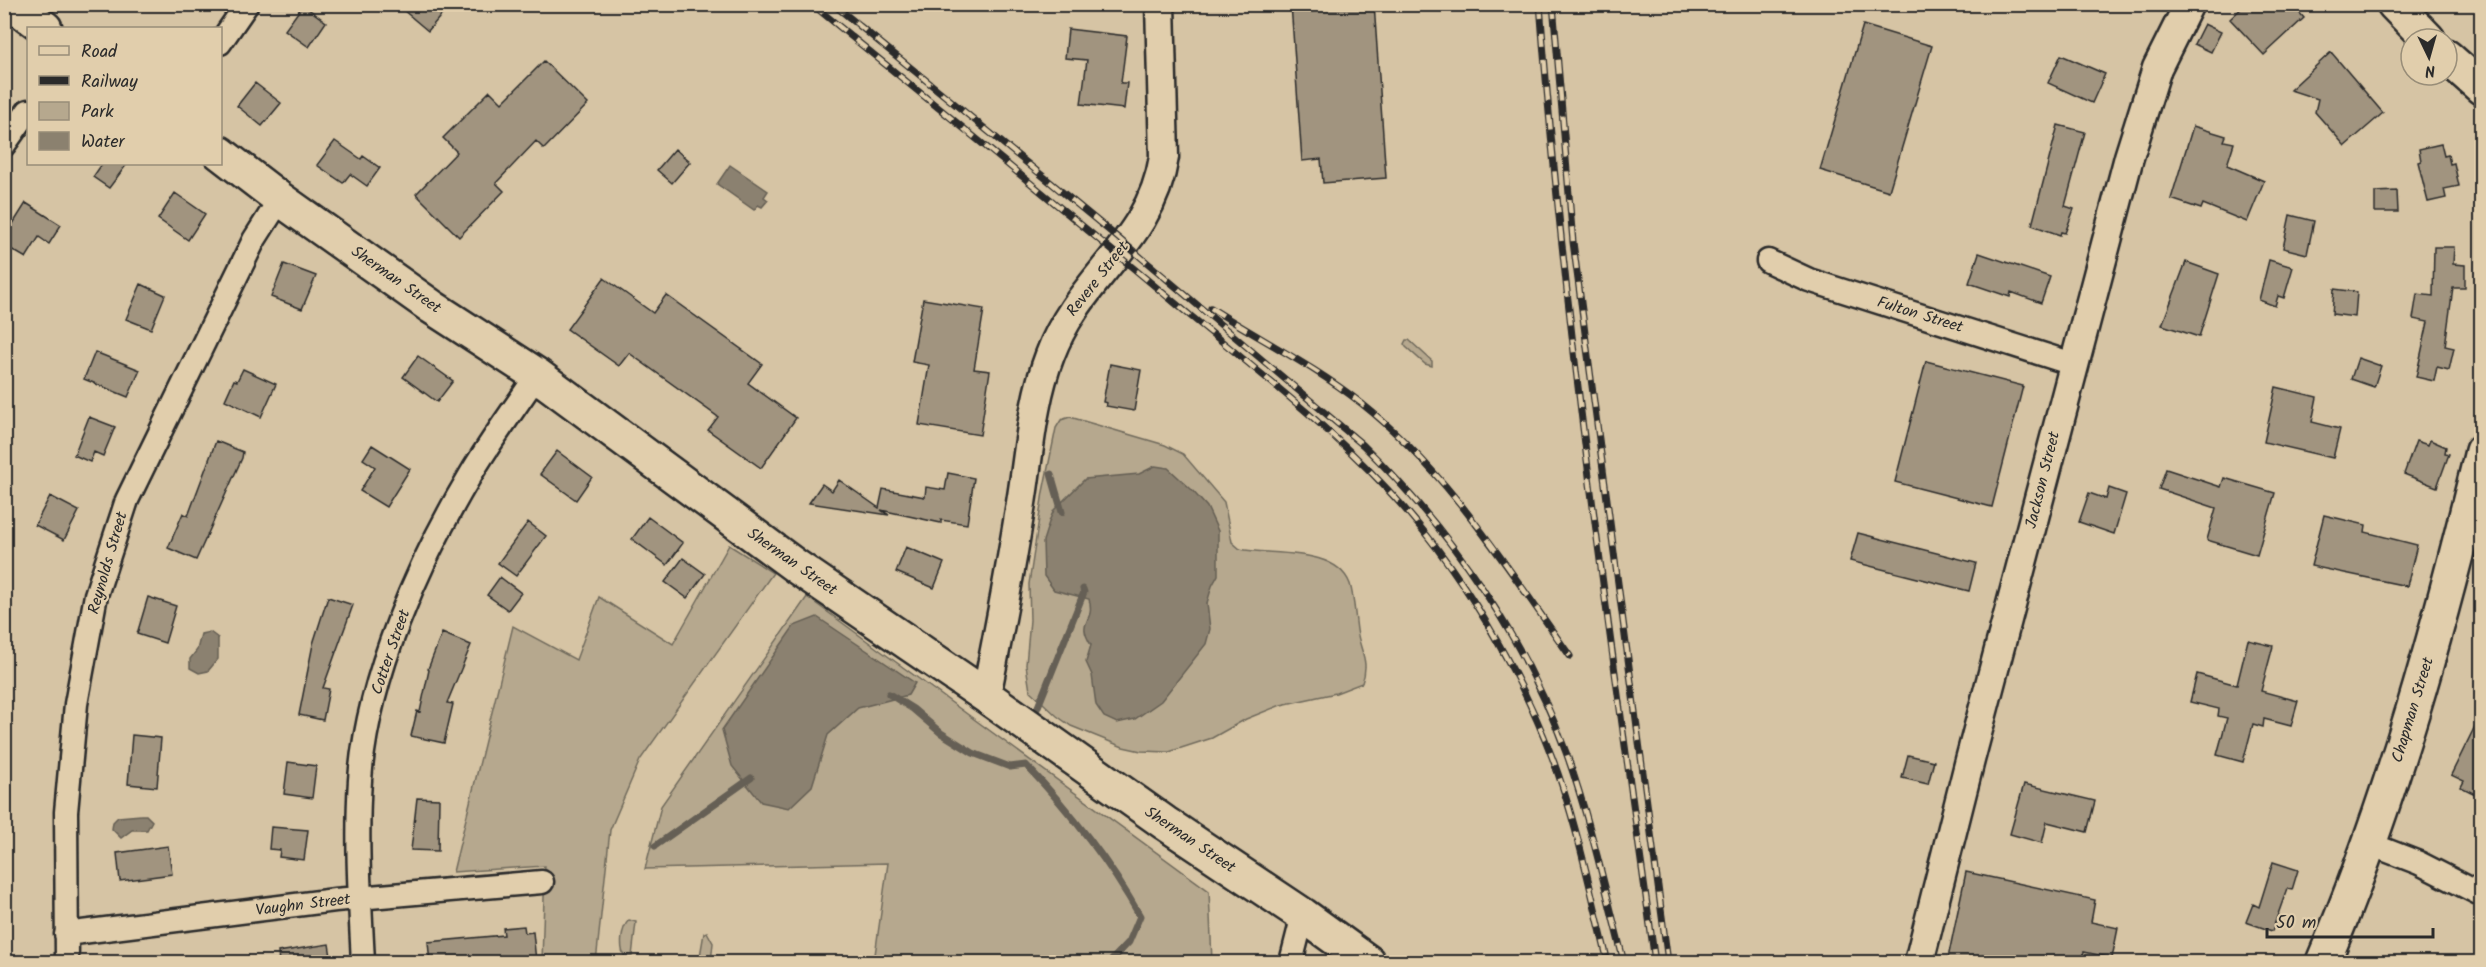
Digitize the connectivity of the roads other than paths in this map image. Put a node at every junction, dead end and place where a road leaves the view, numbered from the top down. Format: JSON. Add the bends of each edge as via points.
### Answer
{"nodes":[{"id":1,"x":12,"y":4,"type":"edge"},
{"id":2,"x":247,"y":4,"type":"edge"},
{"id":3,"x":1160,"y":4,"type":"edge"},
{"id":4,"x":2189,"y":4,"type":"edge"},
{"id":5,"x":2394,"y":4,"type":"edge"},
{"id":6,"x":44,"y":27,"type":"edge"},
{"id":7,"x":2416,"y":27,"type":"edge"},
{"id":8,"x":222,"y":40,"type":"edge"},
{"id":9,"x":2459,"y":68,"type":"edge"},
{"id":10,"x":2481,"y":88,"type":"edge"},
{"id":11,"x":27,"y":112,"type":"edge"},
{"id":12,"x":4,"y":145,"type":"edge"},
{"id":13,"x":222,"y":155,"type":"edge"},
{"id":14,"x":280,"y":199,"type":"junction"},
{"id":15,"x":1768,"y":261,"type":"dead end"},
{"id":16,"x":2073,"y":364,"type":"junction"},
{"id":17,"x":537,"y":375,"type":"junction"},
{"id":18,"x":2481,"y":451,"type":"edge"},
{"id":19,"x":986,"y":696,"type":"junction"},
{"id":20,"x":2370,"y":844,"type":"junction"},
{"id":21,"x":542,"y":882,"type":"dead end"},
{"id":22,"x":2481,"y":895,"type":"edge"},
{"id":23,"x":360,"y":898,"type":"junction"},
{"id":24,"x":1303,"y":915,"type":"junction"},
{"id":25,"x":66,"y":934,"type":"junction"},
{"id":26,"x":67,"y":963,"type":"edge"},
{"id":27,"x":363,"y":963,"type":"edge"},
{"id":28,"x":1291,"y":963,"type":"edge"},
{"id":29,"x":1368,"y":963,"type":"edge"},
{"id":30,"x":1919,"y":963,"type":"edge"},
{"id":31,"x":2323,"y":963,"type":"edge"}],
"edges":[{"from":1,"to":6,"type":"main road"},
{"from":2,"to":8,"type":"street"},
{"from":3,"to":19,"type":"street","name":"Revere Street","via":[[1164,157],[1161,176],[1150,207],[1122,250],[1078,301],[1049,356]]},
{"from":4,"to":16,"type":"street","name":"Jackson Street","via":[[2157,68],[2144,106]]},
{"from":5,"to":7,"type":"main road"},
{"from":9,"to":10,"type":"main road"},
{"from":11,"to":12,"type":"street"},
{"from":13,"to":14,"type":"main road","name":"Sherman Street"},
{"from":14,"to":17,"type":"main road","name":"Sherman Street","via":[[432,307]]},
{"from":14,"to":25,"type":"street","name":"Reynolds Street","via":[[254,240],[127,500],[96,595],[75,715],[66,812]]},
{"from":15,"to":16,"type":"street","name":"Fulton Street","via":[[1809,280]]},
{"from":16,"to":30,"type":"street","name":"Jackson Street"},
{"from":17,"to":19,"type":"main road","name":"Sherman Street","via":[[797,567]]},
{"from":17,"to":23,"type":"street","name":"Cotter Street","via":[[471,473],[426,559],[388,651],[371,712],[360,779]]},
{"from":18,"to":20,"type":"main road","name":"Chapman Street","via":[[2430,650]]},
{"from":19,"to":24,"type":"main road","name":"Sherman Street","via":[[1165,824]]},
{"from":20,"to":22,"type":"street","via":[[2419,863]]},
{"from":20,"to":31,"type":"main road","name":"Chapman Street"},
{"from":21,"to":23,"type":"street","name":"Vaughn Street"},
{"from":23,"to":25,"type":"street","name":"Vaughn Street"},
{"from":23,"to":27,"type":"street","name":"Cotter Street"},
{"from":24,"to":28,"type":"street"},
{"from":24,"to":29,"type":"main road","name":"Sherman Street"},
{"from":25,"to":26,"type":"street","name":"Reynolds Street"}]}
